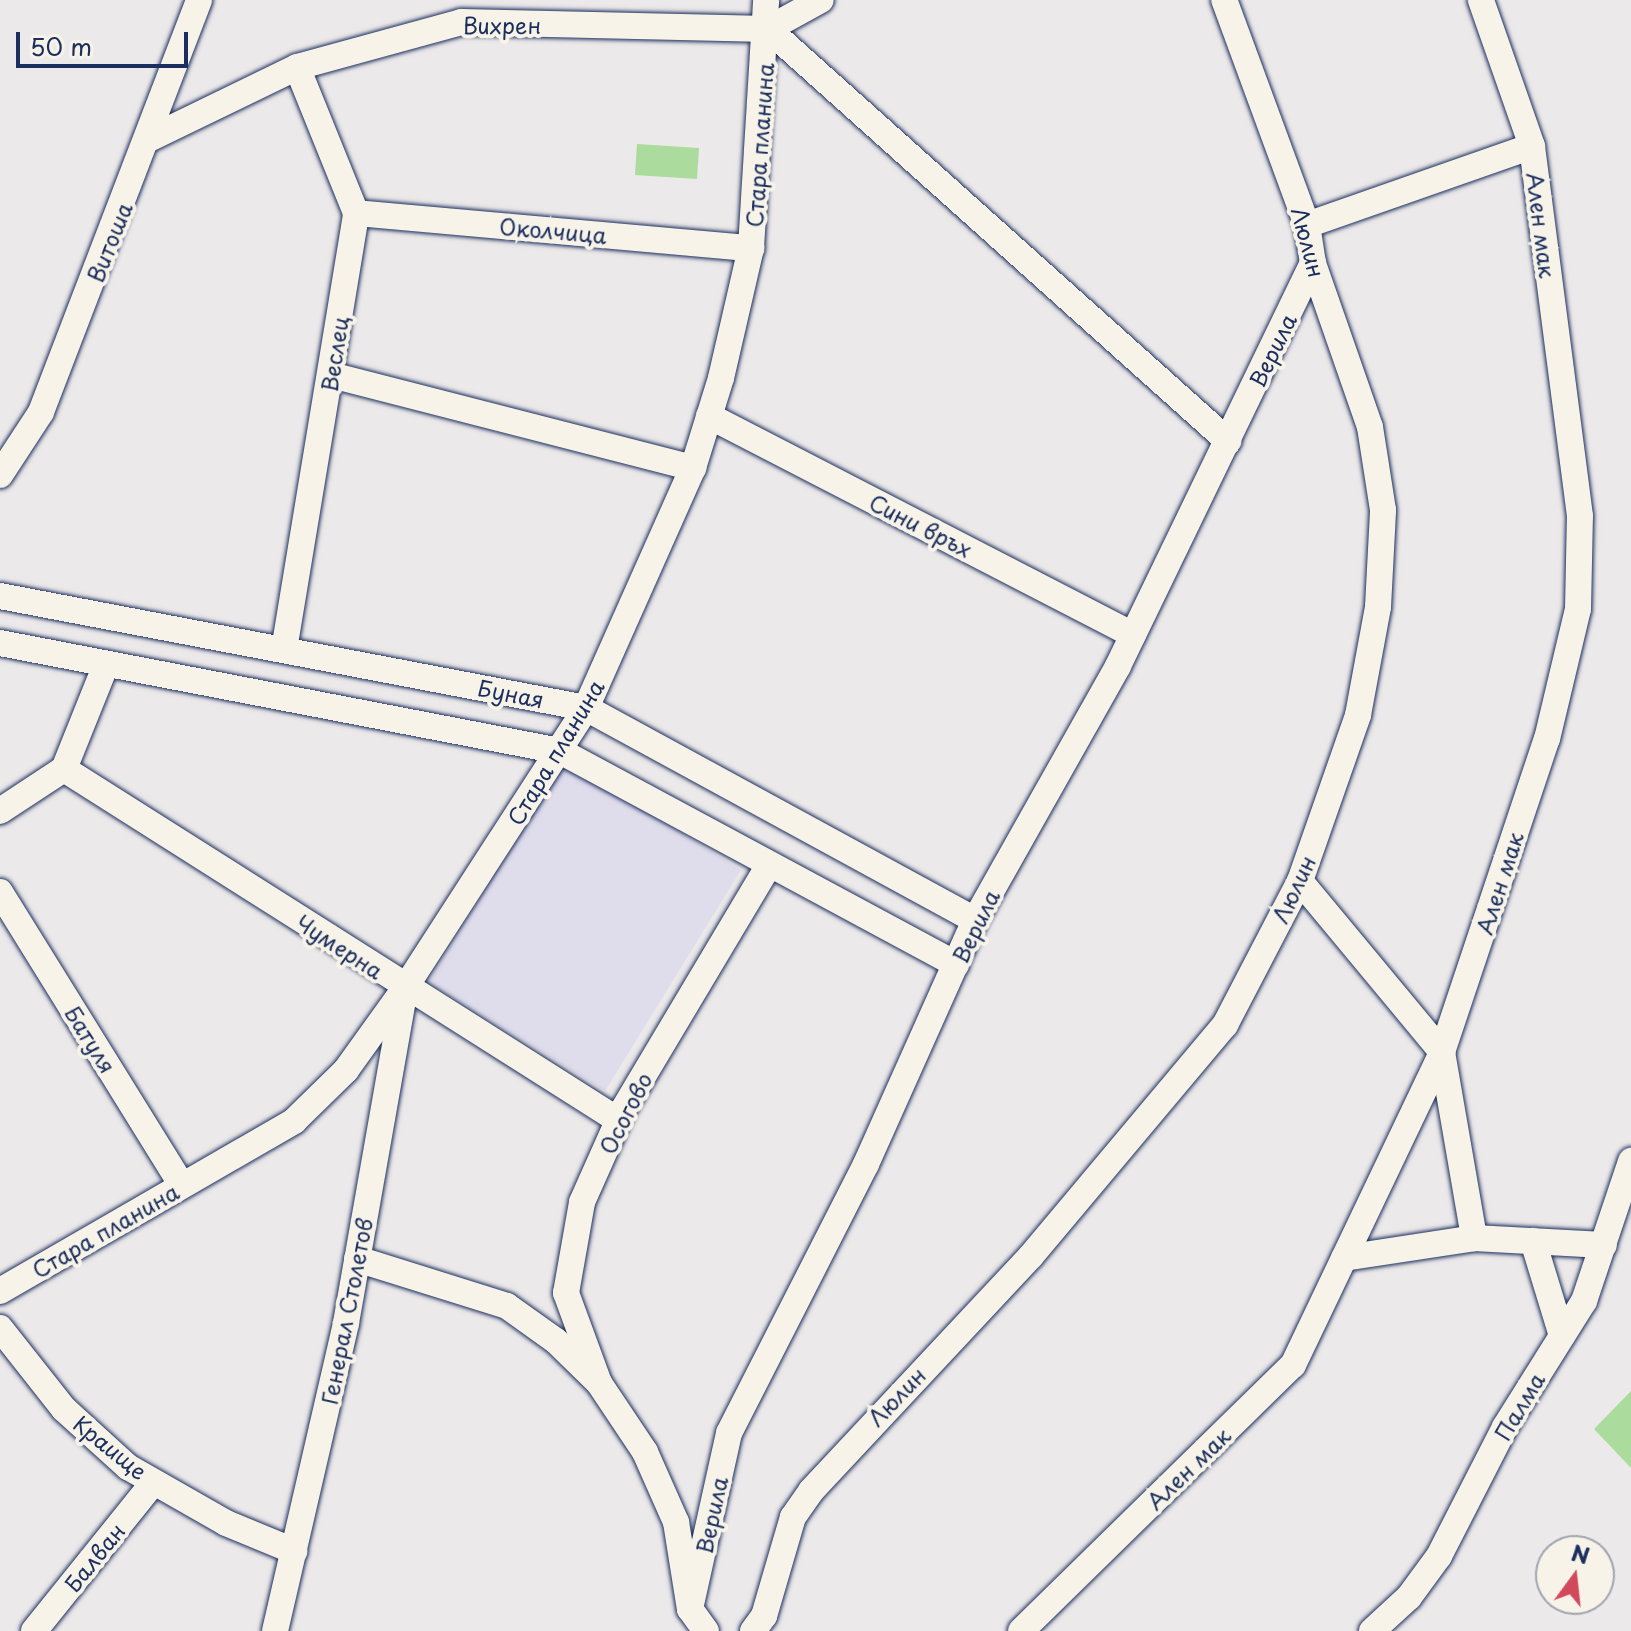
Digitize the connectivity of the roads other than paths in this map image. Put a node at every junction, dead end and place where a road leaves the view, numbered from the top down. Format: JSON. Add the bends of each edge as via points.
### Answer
{"nodes":[{"id":1,"x":199,"y":0,"type":"edge"},
{"id":2,"x":766,"y":0,"type":"edge"},
{"id":3,"x":821,"y":0,"type":"edge"},
{"id":4,"x":1224,"y":0,"type":"edge"},
{"id":5,"x":1481,"y":0,"type":"edge"},
{"id":6,"x":457,"y":11,"type":"edge"},
{"id":7,"x":768,"y":29,"type":"junction"},
{"id":8,"x":297,"y":67,"type":"junction"},
{"id":9,"x":149,"y":139,"type":"junction"},
{"id":10,"x":1532,"y":146,"type":"junction"},
{"id":11,"x":356,"y":213,"type":"junction"},
{"id":12,"x":1307,"y":225,"type":"junction"},
{"id":13,"x":751,"y":248,"type":"junction"},
{"id":14,"x":1313,"y":263,"type":"junction"},
{"id":15,"x":331,"y":375,"type":"junction"},
{"id":16,"x":709,"y":416,"type":"junction"},
{"id":17,"x":1228,"y":441,"type":"junction"},
{"id":18,"x":693,"y":468,"type":"junction"},
{"id":19,"x":0,"y":475,"type":"edge"},
{"id":20,"x":0,"y":596,"type":"edge"},
{"id":21,"x":1133,"y":635,"type":"junction"},
{"id":22,"x":0,"y":643,"type":"edge"},
{"id":23,"x":284,"y":650,"type":"junction"},
{"id":24,"x":105,"y":667,"type":"junction"},
{"id":25,"x":586,"y":708,"type":"junction"},
{"id":26,"x":560,"y":751,"type":"junction"},
{"id":27,"x":64,"y":769,"type":"junction"},
{"id":28,"x":0,"y":811,"type":"edge"},
{"id":29,"x":769,"y":865,"type":"junction"},
{"id":30,"x":1300,"y":881,"type":"junction"},
{"id":31,"x":0,"y":892,"type":"edge"},
{"id":32,"x":975,"y":920,"type":"junction"},
{"id":33,"x":956,"y":964,"type":"junction"},
{"id":34,"x":405,"y":988,"type":"junction"},
{"id":35,"x":1442,"y":1052,"type":"junction"},
{"id":36,"x":618,"y":1120,"type":"junction"},
{"id":37,"x":1631,"y":1161,"type":"edge"},
{"id":38,"x":182,"y":1185,"type":"junction"},
{"id":39,"x":1474,"y":1238,"type":"junction"},
{"id":40,"x":1533,"y":1241,"type":"junction"},
{"id":41,"x":1604,"y":1245,"type":"junction"},
{"id":42,"x":1344,"y":1258,"type":"junction"},
{"id":43,"x":357,"y":1259,"type":"junction"},
{"id":44,"x":0,"y":1291,"type":"edge"},
{"id":45,"x":0,"y":1328,"type":"edge"},
{"id":46,"x":1562,"y":1336,"type":"junction"},
{"id":47,"x":599,"y":1383,"type":"junction"},
{"id":48,"x":154,"y":1482,"type":"junction"},
{"id":49,"x":294,"y":1551,"type":"junction"},
{"id":50,"x":690,"y":1609,"type":"junction"},
{"id":51,"x":1386,"y":1627,"type":"edge"},
{"id":52,"x":34,"y":1631,"type":"edge"},
{"id":53,"x":275,"y":1631,"type":"edge"},
{"id":54,"x":706,"y":1631,"type":"edge"},
{"id":55,"x":753,"y":1631,"type":"edge"},
{"id":56,"x":1021,"y":1631,"type":"edge"}],
"edges":[{"from":1,"to":9,"type":"street","name":"Витоша"},
{"from":2,"to":7,"type":"street","name":"Стара планина"},
{"from":3,"to":7,"type":"street","name":"Вихрен"},
{"from":4,"to":12,"type":"street","name":"Люлин"},
{"from":5,"to":10,"type":"street","name":"Ален мак"},
{"from":6,"to":7,"type":"street","name":"Вихрен"},
{"from":6,"to":8,"type":"street","name":"Вихрен"},
{"from":7,"to":13,"type":"street","name":"Стара планина"},
{"from":7,"to":17,"type":"street"},
{"from":8,"to":9,"type":"street","name":"Вихрен"},
{"from":8,"to":11,"type":"street"},
{"from":9,"to":19,"type":"street","name":"Витоша","via":[[41,412]]},
{"from":10,"to":12,"type":"street"},
{"from":10,"to":35,"type":"street","name":"Ален мак","via":[[1580,516],[1578,609],[1547,739]]},
{"from":11,"to":13,"type":"street","name":"Околчица"},
{"from":11,"to":15,"type":"street","name":"Веслец"},
{"from":12,"to":14,"type":"street","name":"Люлин"},
{"from":13,"to":16,"type":"street","name":"Стара планина"},
{"from":14,"to":17,"type":"street","name":"Верила"},
{"from":14,"to":30,"type":"street","name":"Люлин","via":[[1370,427],[1383,510],[1378,607],[1358,715]]},
{"from":15,"to":18,"type":"street"},
{"from":15,"to":23,"type":"street","name":"Веслец"},
{"from":16,"to":18,"type":"street","name":"Стара планина"},
{"from":16,"to":21,"type":"street","name":"Сини връх"},
{"from":17,"to":21,"type":"street","name":"Верила"},
{"from":18,"to":25,"type":"street","name":"Стара планина"},
{"from":20,"to":23,"type":"street","name":"Буная"},
{"from":21,"to":32,"type":"street","name":"Верила"},
{"from":22,"to":24,"type":"street"},
{"from":23,"to":25,"type":"street","name":"Буная"},
{"from":24,"to":26,"type":"street"},
{"from":24,"to":27,"type":"street"},
{"from":25,"to":26,"type":"street","name":"Стара планина"},
{"from":25,"to":32,"type":"street","name":"Буная"},
{"from":26,"to":29,"type":"street"},
{"from":26,"to":34,"type":"street","name":"Стара планина"},
{"from":27,"to":28,"type":"street"},
{"from":27,"to":34,"type":"street","name":"Чумерна"},
{"from":29,"to":33,"type":"street"},
{"from":29,"to":36,"type":"street","name":"Осогово"},
{"from":30,"to":35,"type":"street"},
{"from":30,"to":55,"type":"street","name":"Люлин","via":[[1225,1025],[1031,1256],[811,1491],[793,1517],[764,1616]]},
{"from":31,"to":38,"type":"street","name":"Батуля"},
{"from":32,"to":33,"type":"street","name":"Верила"},
{"from":33,"to":50,"type":"street","name":"Верила","via":[[866,1164],[729,1433]]},
{"from":34,"to":36,"type":"street","name":"Чумерна"},
{"from":34,"to":38,"type":"street","name":"Стара планина","via":[[346,1070],[294,1121]]},
{"from":34,"to":43,"type":"street","name":"Генерал Столетов"},
{"from":35,"to":39,"type":"street"},
{"from":35,"to":42,"type":"street","name":"Ален мак"},
{"from":36,"to":47,"type":"street","name":"Осогово","via":[[582,1202],[566,1293]]},
{"from":37,"to":41,"type":"street","name":"Палма"},
{"from":38,"to":44,"type":"street","name":"Стара планина"},
{"from":39,"to":40,"type":"street"},
{"from":39,"to":42,"type":"street"},
{"from":40,"to":41,"type":"street"},
{"from":40,"to":46,"type":"street"},
{"from":41,"to":46,"type":"street","name":"Палма","via":[[1584,1301]]},
{"from":42,"to":56,"type":"street","name":"Ален мак","via":[[1293,1365]]},
{"from":43,"to":47,"type":"street","via":[[507,1306],[556,1341]]},
{"from":43,"to":49,"type":"street","name":"Генерал Столетов"},
{"from":45,"to":48,"type":"street","name":"Краище","via":[[64,1409],[128,1467]]},
{"from":46,"to":51,"type":"street","name":"Палма","via":[[1505,1427],[1439,1556]]},
{"from":47,"to":50,"type":"street","via":[[645,1452],[676,1522]]},
{"from":48,"to":49,"type":"street","name":"Краище","via":[[226,1523]]},
{"from":48,"to":52,"type":"street","name":"Балван"},
{"from":49,"to":53,"type":"street","name":"Генерал Столетов"},
{"from":50,"to":54,"type":"street"}]}
